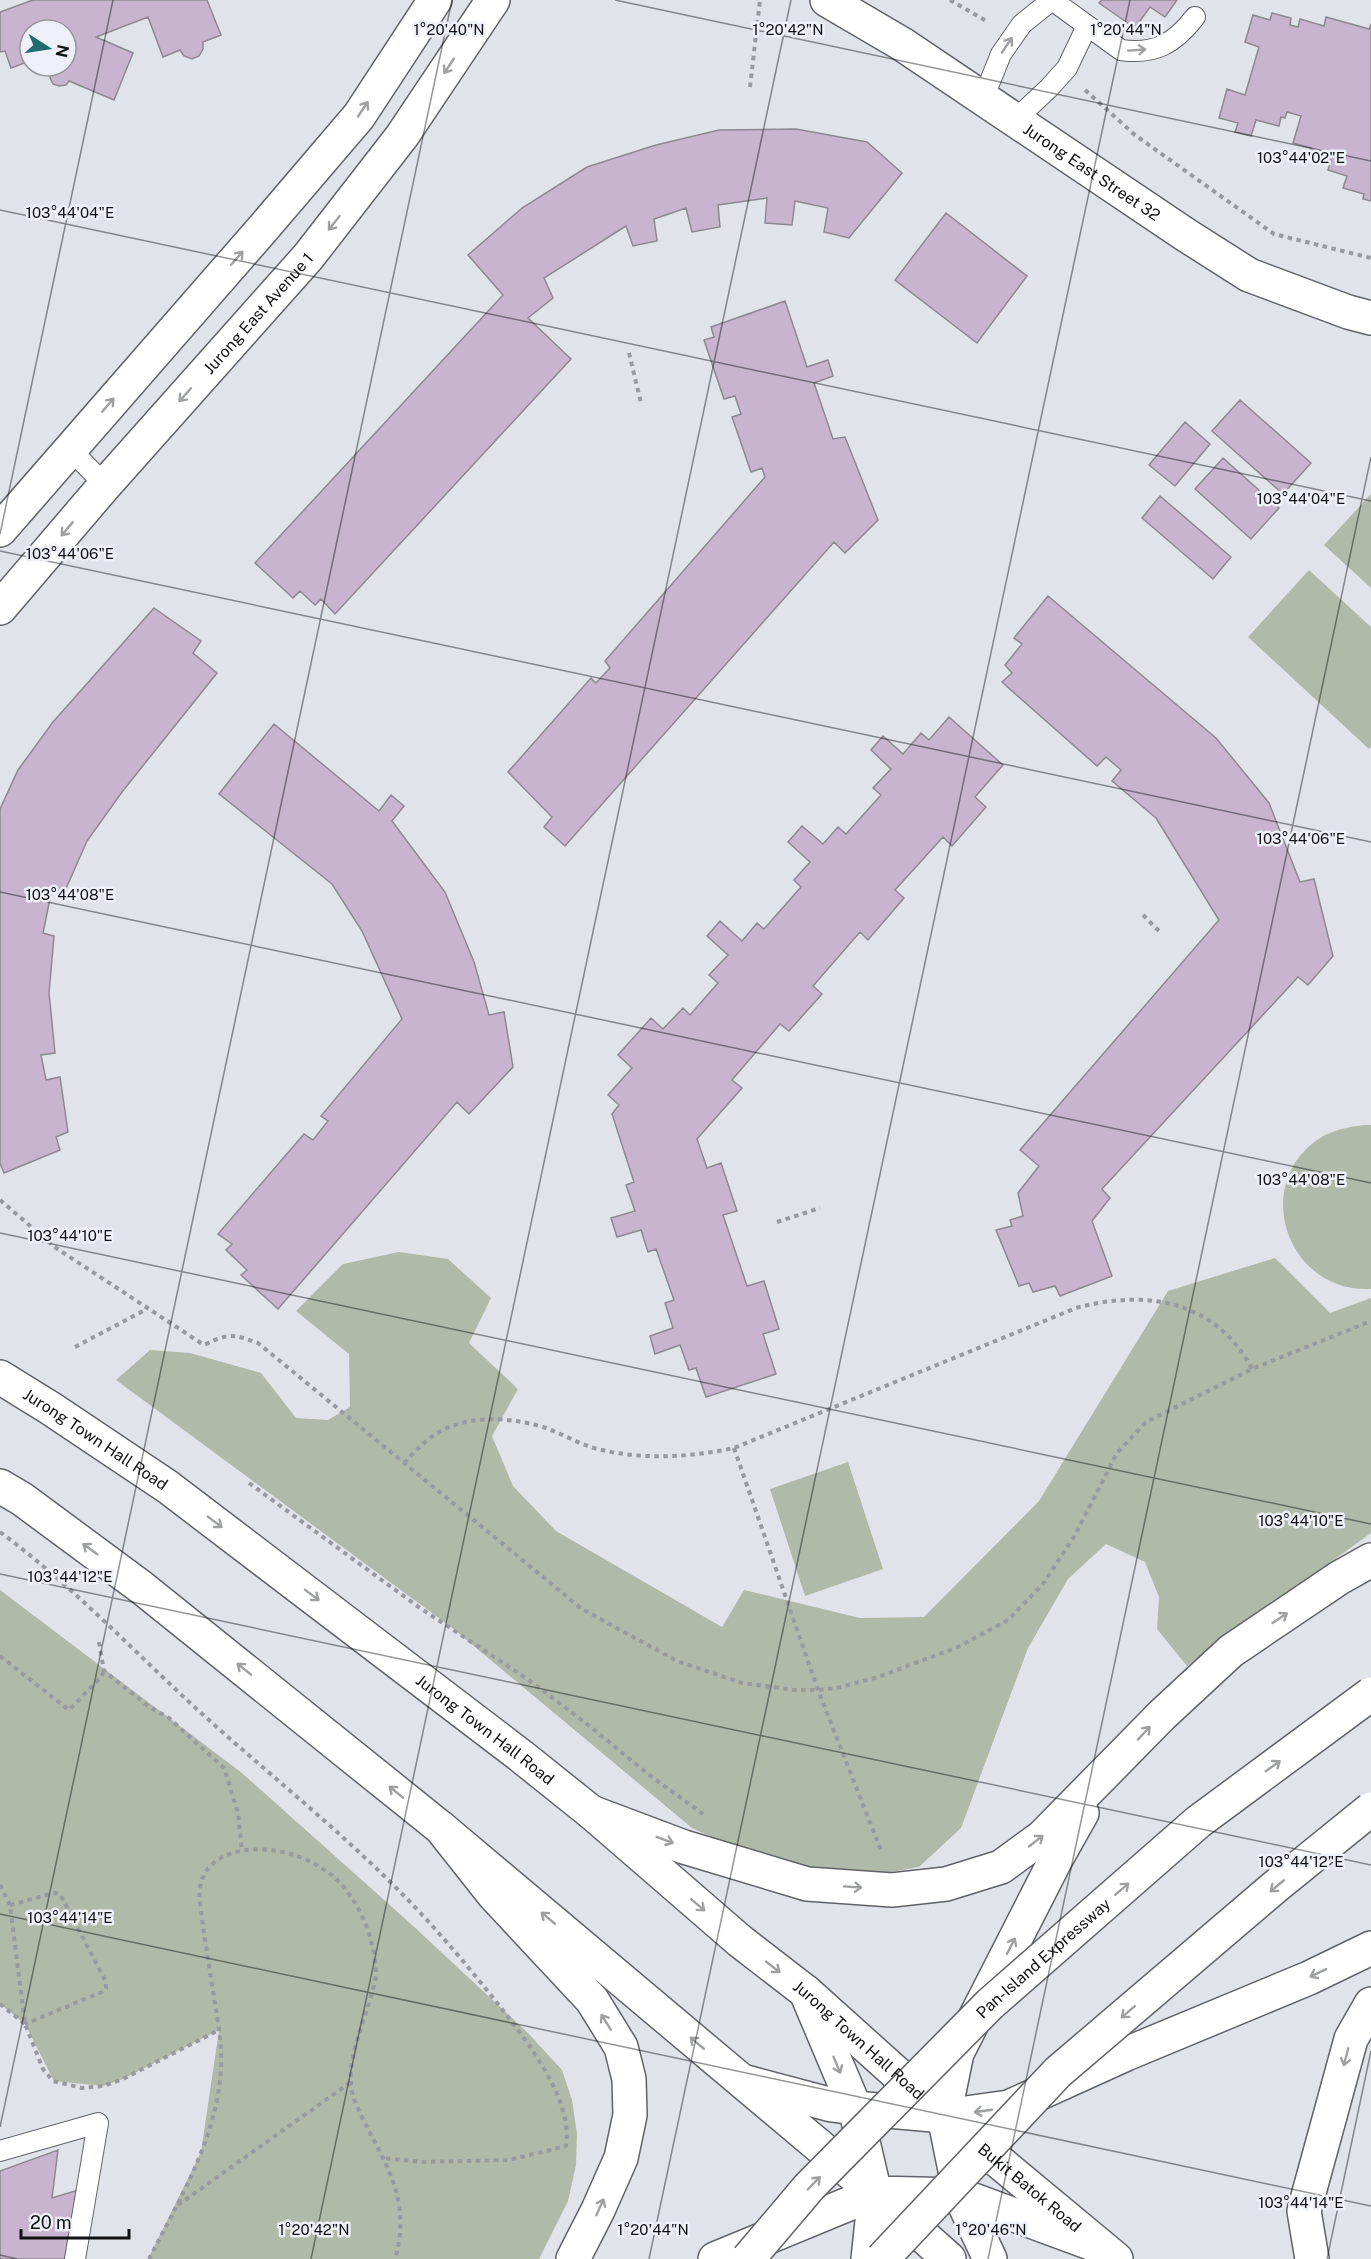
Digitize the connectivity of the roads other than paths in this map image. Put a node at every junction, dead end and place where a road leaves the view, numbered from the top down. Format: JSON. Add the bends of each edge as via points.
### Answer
{"nodes":[{"id":1,"x":435,"y":0,"type":"edge"},
{"id":2,"x":493,"y":0,"type":"edge"},
{"id":3,"x":827,"y":0,"type":"edge"},
{"id":4,"x":1052,"y":0,"type":"edge"},
{"id":5,"x":1195,"y":17,"type":"dead end"},
{"id":6,"x":1086,"y":26,"type":"junction"},
{"id":7,"x":983,"y":99,"type":"junction"},
{"id":8,"x":1015,"y":120,"type":"junction"},
{"id":9,"x":1371,"y":318,"type":"edge"},
{"id":10,"x":69,"y":448,"type":"junction"},
{"id":11,"x":105,"y":485,"type":"junction"},
{"id":12,"x":0,"y":530,"type":"edge"},
{"id":13,"x":0,"y":608,"type":"edge"},
{"id":14,"x":0,"y":1377,"type":"edge"},
{"id":15,"x":0,"y":1486,"type":"edge"},
{"id":16,"x":1371,"y":1560,"type":"edge"},
{"id":17,"x":1371,"y":1694,"type":"edge"},
{"id":18,"x":1104,"y":1775,"type":"junction"},
{"id":19,"x":1371,"y":1809,"type":"edge"},
{"id":20,"x":591,"y":1812,"type":"junction"},
{"id":21,"x":441,"y":1828,"type":"junction"},
{"id":22,"x":1371,"y":1948,"type":"edge"},
{"id":23,"x":806,"y":1992,"type":"junction"},
{"id":24,"x":1371,"y":2004,"type":"edge"},
{"id":25,"x":742,"y":2080,"type":"junction"},
{"id":26,"x":855,"y":2108,"type":"junction"},
{"id":27,"x":944,"y":2116,"type":"junction"},
{"id":28,"x":0,"y":2151,"type":"edge"},
{"id":29,"x":875,"y":2193,"type":"junction"},
{"id":30,"x":960,"y":2195,"type":"junction"},
{"id":31,"x":1108,"y":2253,"type":"edge"},
{"id":32,"x":75,"y":2259,"type":"edge"},
{"id":33,"x":573,"y":2259,"type":"edge"},
{"id":34,"x":715,"y":2259,"type":"edge"},
{"id":35,"x":748,"y":2259,"type":"edge"},
{"id":36,"x":868,"y":2259,"type":"edge"},
{"id":37,"x":882,"y":2259,"type":"edge"},
{"id":38,"x":950,"y":2259,"type":"edge"},
{"id":39,"x":990,"y":2259,"type":"edge"},
{"id":40,"x":1311,"y":2259,"type":"edge"}],
"edges":[{"from":10,"to":1,"type":"main road","one_way":true,"via":[[359,116]]},
{"from":2,"to":11,"type":"main road","name":"Jurong East Avenue 1","one_way":true,"via":[[402,136],[308,257]]},
{"from":3,"to":7,"type":"main road","name":"Jurong East Street 32","via":[[902,44]]},
{"from":4,"to":6,"type":"lane"},
{"from":7,"to":4,"type":"lane","one_way":true,"via":[[1001,54],[1022,24]]},
{"from":6,"to":5,"type":"lane","one_way":true,"via":[[1121,50],[1135,52],[1159,48],[1181,35]]},
{"from":6,"to":8,"type":"lane","via":[[1064,71]]},
{"from":7,"to":8,"type":"main road","name":"Jurong East Street 32"},
{"from":8,"to":9,"type":"main road","name":"Jurong East Street 32","via":[[1250,275]]},
{"from":10,"to":11,"type":"lane"},
{"from":10,"to":12,"type":"main road"},
{"from":11,"to":13,"type":"main road","name":"Jurong East Avenue 1","one_way":true},
{"from":14,"to":20,"type":"main road","name":"Jurong Town Hall Road","one_way":true,"via":[[168,1487]]},
{"from":21,"to":15,"type":"main road","one_way":true,"via":[[141,1587]]},
{"from":18,"to":16,"type":"main road","one_way":true,"via":[[1162,1714],[1231,1651]]},
{"from":35,"to":17,"type":"main road","name":"Pan-Island Expressway","one_way":true,"bridge":true,"via":[[809,2187],[990,2004],[1198,1822]]},
{"from":20,"to":18,"type":"main road","one_way":true,"via":[[684,1847],[807,1884],[892,1890],[946,1884],[1000,1867],[1042,1838]]},
{"from":27,"to":18,"type":"main road","one_way":true,"via":[[957,2053],[1055,1861]]},
{"from":19,"to":37,"type":"main road","one_way":true,"bridge":true,"via":[[1058,2072]]},
{"from":20,"to":23,"type":"main road","name":"Jurong Town Hall Road","one_way":true,"via":[[740,1941]]},
{"from":25,"to":21,"type":"main road","one_way":true},
{"from":33,"to":21,"type":"main road","one_way":true,"via":[[621,2158],[630,2115],[629,2079],[621,2047],[592,2000],[494,1895]]},
{"from":22,"to":27,"type":"main road","one_way":true,"via":[[1009,2107]]},
{"from":23,"to":26,"type":"main road","one_way":true},
{"from":23,"to":27,"type":"main road","name":"Jurong Town Hall Road"},
{"from":24,"to":40,"type":"main road","one_way":true,"via":[[1351,2039],[1304,2211]]},
{"from":25,"to":26,"type":"main road"},
{"from":25,"to":29,"type":"main road"},
{"from":26,"to":27,"type":"main road"},
{"from":26,"to":29,"type":"main road"},
{"from":27,"to":30,"type":"main road"},
{"from":27,"to":31,"type":"main road","name":"Bukit Batok Road"},
{"from":28,"to":32,"type":"lane","via":[[98,2123]]},
{"from":29,"to":30,"type":"main road"},
{"from":29,"to":34,"type":"main road"},
{"from":29,"to":36,"type":"main road"},
{"from":29,"to":38,"type":"main road"},
{"from":30,"to":31,"type":"main road"},
{"from":30,"to":39,"type":"main road"}]}
